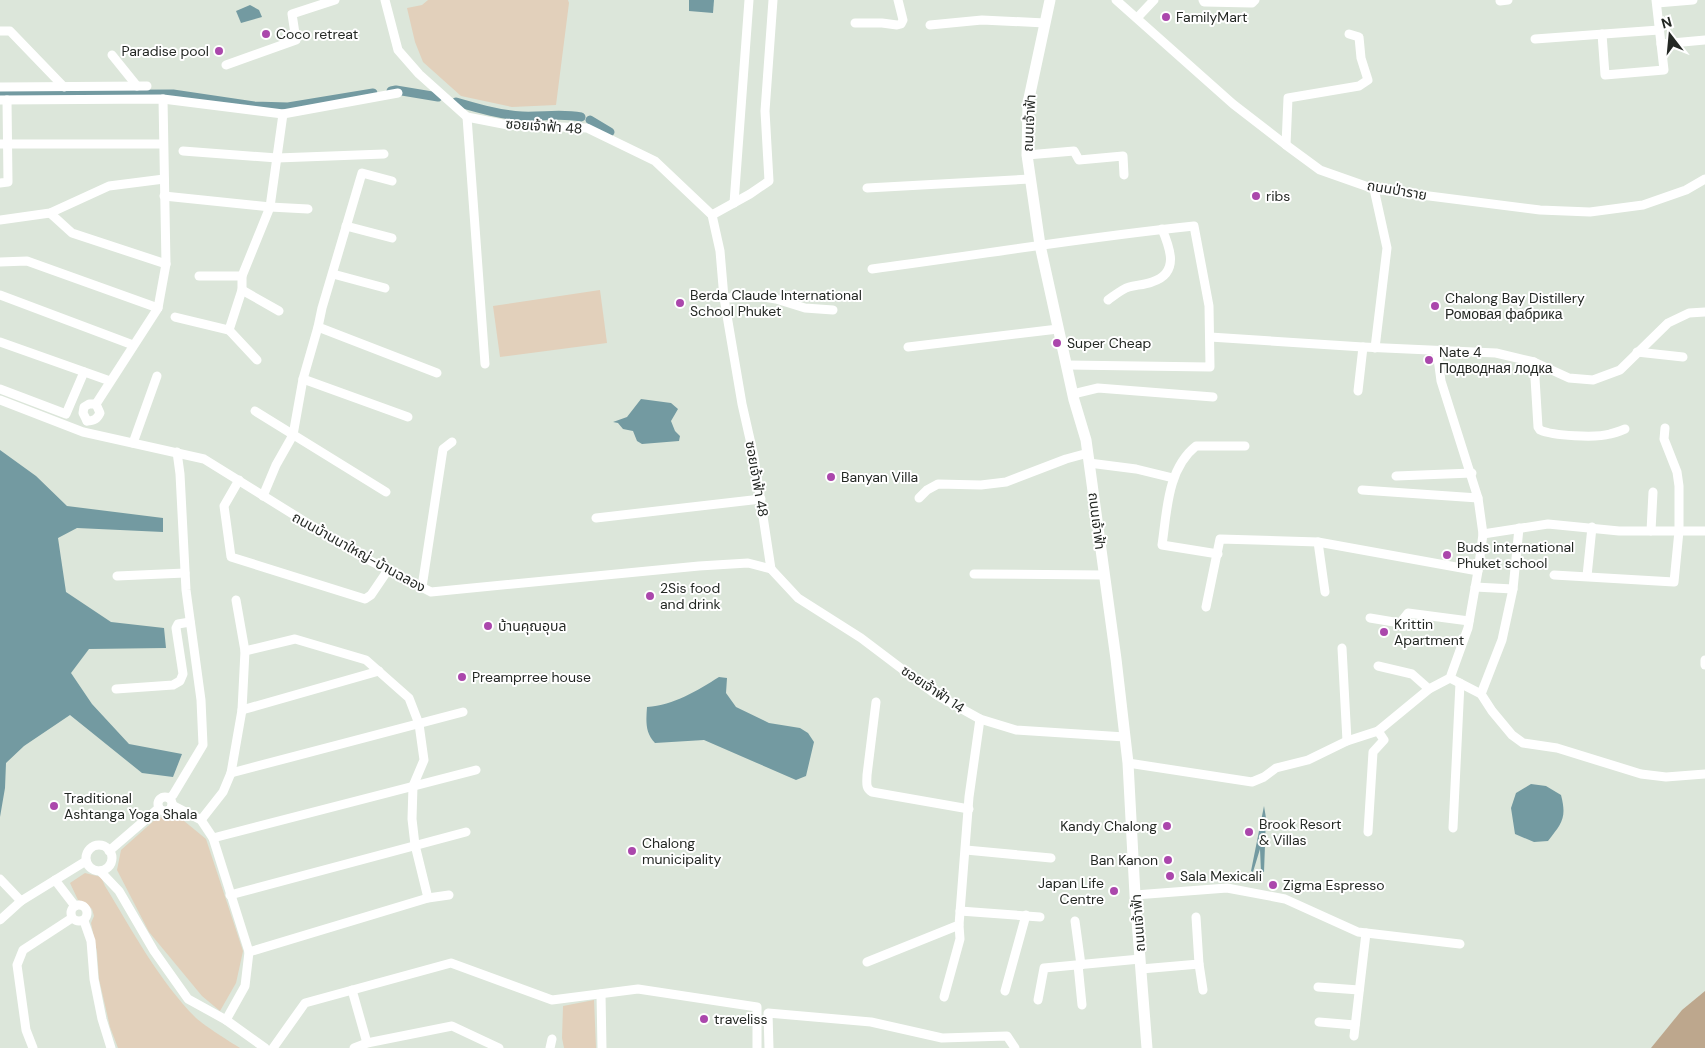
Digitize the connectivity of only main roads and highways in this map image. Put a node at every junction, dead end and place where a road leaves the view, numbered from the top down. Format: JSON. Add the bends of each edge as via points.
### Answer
{"nodes":[{"id":1,"x":1050,"y":0,"type":"edge"},
{"id":2,"x":1147,"y":1048,"type":"edge"}],
"edges":[{"from":1,"to":2,"type":"main road","name":"ถนนเจ้าฟ้า","via":[[1028,103],[1027,154],[1040,245],[1089,458],[1128,763]]}]}
